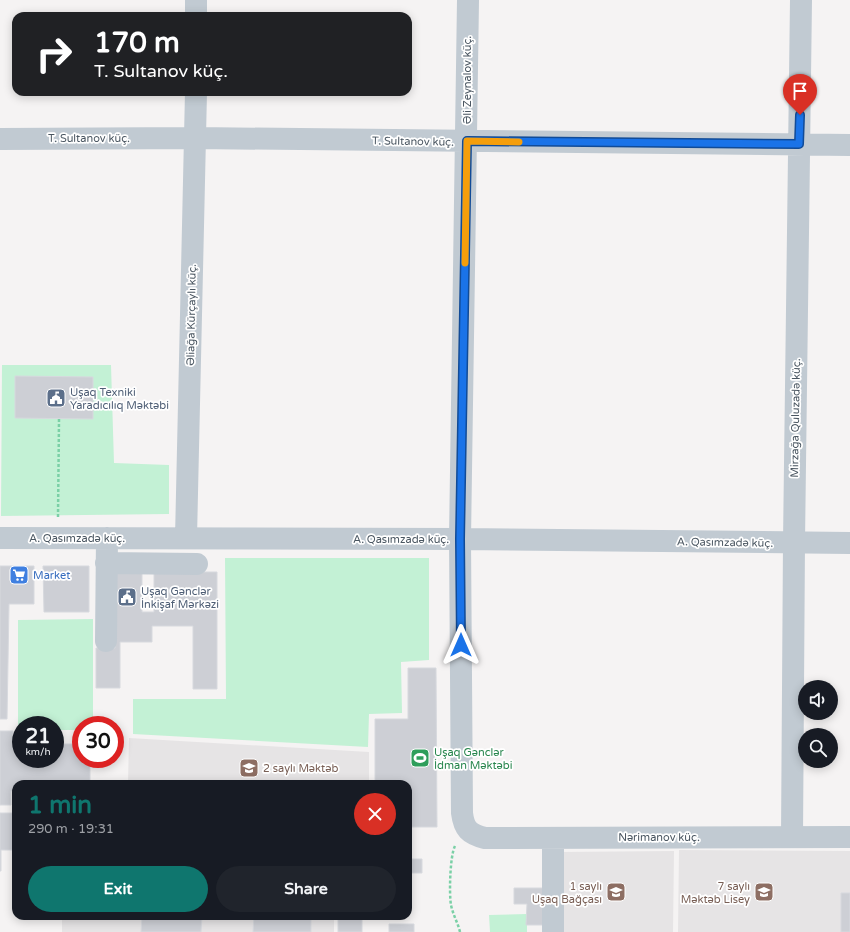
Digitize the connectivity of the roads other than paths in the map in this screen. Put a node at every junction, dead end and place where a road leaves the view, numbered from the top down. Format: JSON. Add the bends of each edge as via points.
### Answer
{"nodes":[{"id":1,"x":196,"y":0,"type":"edge"},
{"id":2,"x":468,"y":0,"type":"edge"},
{"id":3,"x":801,"y":0,"type":"edge"},
{"id":4,"x":196,"y":12,"type":"edge"},
{"id":5,"x":196,"y":96,"type":"edge"},
{"id":6,"x":196,"y":138,"type":"junction"},
{"id":7,"x":0,"y":139,"type":"edge"},
{"id":8,"x":467,"y":141,"type":"junction"},
{"id":9,"x":799,"y":144,"type":"junction"},
{"id":10,"x":850,"y":145,"type":"edge"},
{"id":11,"x":0,"y":538,"type":"edge"},
{"id":12,"x":107,"y":538,"type":"junction"},
{"id":13,"x":186,"y":538,"type":"junction"},
{"id":14,"x":460,"y":539,"type":"junction"},
{"id":15,"x":794,"y":542,"type":"junction"},
{"id":16,"x":850,"y":543,"type":"edge"},
{"id":17,"x":106,"y":563,"type":"junction"},
{"id":18,"x":197,"y":564,"type":"dead end"},
{"id":19,"x":106,"y":641,"type":"dead end"},
{"id":20,"x":469,"y":831,"type":"joint"},
{"id":21,"x":792,"y":837,"type":"junction"},
{"id":22,"x":850,"y":837,"type":"edge"},
{"id":23,"x":553,"y":838,"type":"junction"},
{"id":24,"x":553,"y":931,"type":"edge"}],
"edges":[{"from":1,"to":4,"type":"street"},
{"from":2,"to":8,"type":"street","name":"Əli Zeynalov küç."},
{"from":3,"to":9,"type":"street","name":"Mirzağa Quluzadə küç."},
{"from":5,"to":6,"type":"street","name":"Əliağa Kürçaylı küç."},
{"from":6,"to":7,"type":"street","name":"T. Sultanov küç."},
{"from":6,"to":8,"type":"street","name":"T. Sultanov küç."},
{"from":6,"to":13,"type":"street","name":"Əliağa Kürçaylı küç."},
{"from":8,"to":9,"type":"street","name":"T. Sultanov küç."},
{"from":8,"to":14,"type":"street","name":"Əli Zeynalov küç."},
{"from":9,"to":10,"type":"street","name":"T. Sultanov küç."},
{"from":9,"to":15,"type":"street","name":"Mirzağa Quluzadə küç."},
{"from":11,"to":12,"type":"street","name":"A. Qasımzadə küç."},
{"from":12,"to":13,"type":"street","name":"A. Qasımzadə küç."},
{"from":12,"to":17,"type":"street"},
{"from":13,"to":14,"type":"street","name":"A. Qasımzadə küç."},
{"from":14,"to":15,"type":"street","name":"A. Qasımzadə küç."},
{"from":14,"to":20,"type":"street","name":"Əli Zeynalov küç.","via":[[462,813]]},
{"from":15,"to":16,"type":"street","name":"A. Qasımzadə küç."},
{"from":15,"to":21,"type":"street","name":"Mirzağa Quluzadə küç."},
{"from":17,"to":18,"type":"street"},
{"from":17,"to":19,"type":"street"},
{"from":20,"to":23,"type":"street","name":"Nərimanov küç.","via":[[485,838]]},
{"from":21,"to":22,"type":"street","name":"Nərimanov küç."},
{"from":21,"to":23,"type":"street","name":"Nərimanov küç."},
{"from":23,"to":24,"type":"street"}]}
